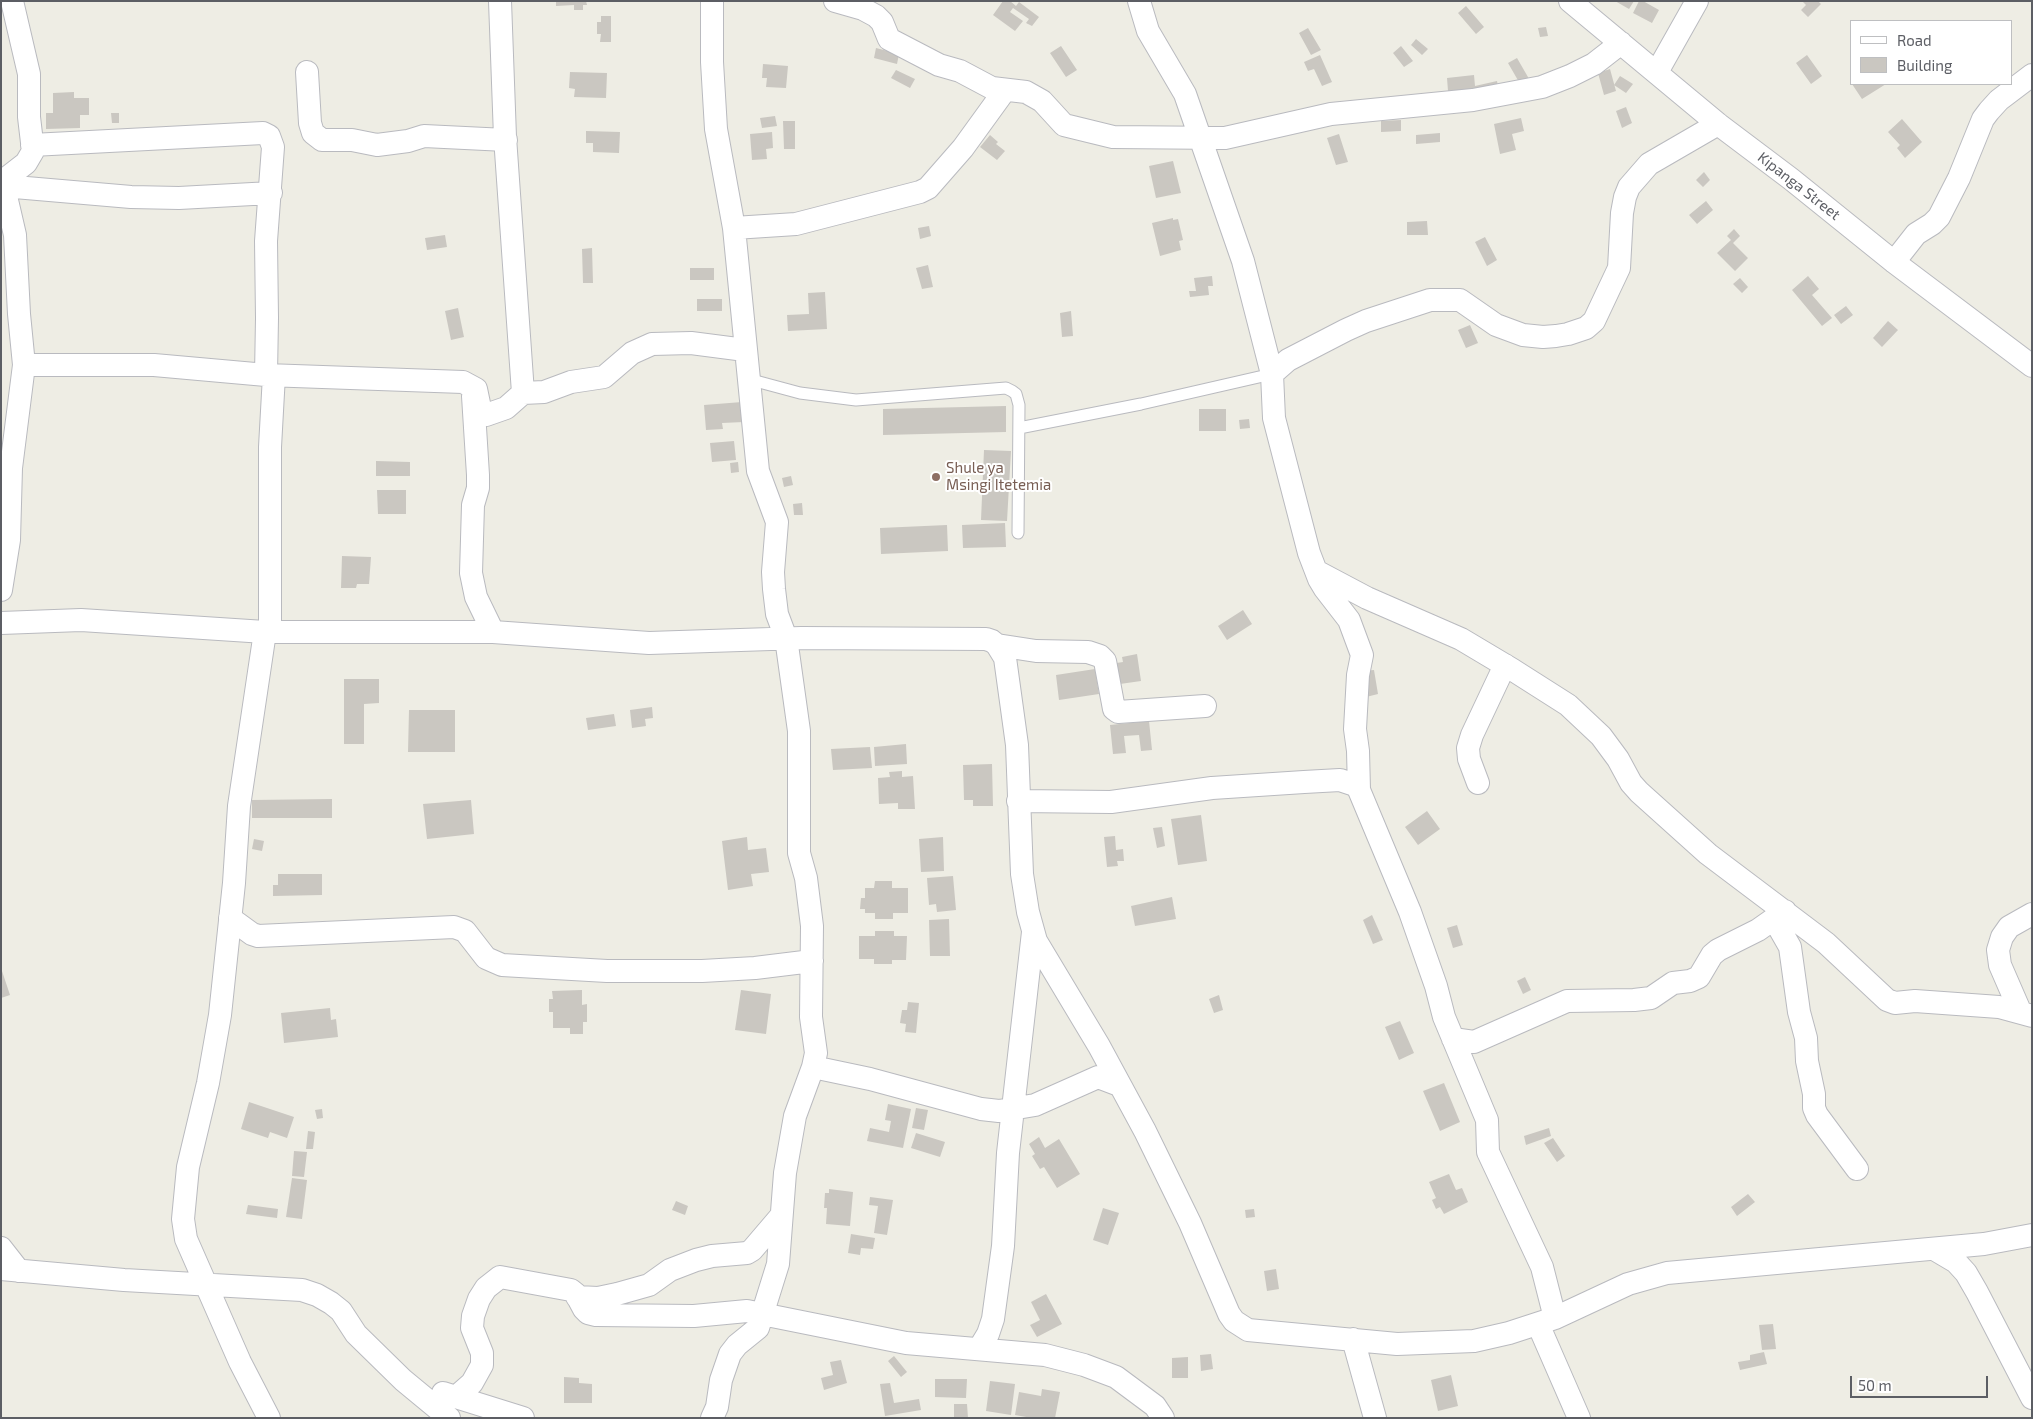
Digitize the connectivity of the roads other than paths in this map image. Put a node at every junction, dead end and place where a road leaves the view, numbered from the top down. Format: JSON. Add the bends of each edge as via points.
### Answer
{"nodes":[{"id":1,"x":12,"y":1,"type":"edge"},
{"id":2,"x":500,"y":1,"type":"edge"},
{"id":3,"x":712,"y":1,"type":"edge"},
{"id":4,"x":835,"y":1,"type":"edge"},
{"id":5,"x":1139,"y":1,"type":"edge"},
{"id":6,"x":1570,"y":1,"type":"edge"},
{"id":7,"x":1697,"y":1,"type":"edge"},
{"id":8,"x":1621,"y":43,"type":"junction"},
{"id":9,"x":307,"y":72,"type":"dead end"},
{"id":10,"x":1657,"y":72,"type":"junction"},
{"id":11,"x":2032,"y":75,"type":"edge"},
{"id":12,"x":1005,"y":90,"type":"junction"},
{"id":13,"x":1718,"y":124,"type":"junction"},
{"id":14,"x":1201,"y":139,"type":"junction"},
{"id":15,"x":506,"y":140,"type":"junction"},
{"id":16,"x":32,"y":144,"type":"junction"},
{"id":17,"x":3,"y":182,"type":"edge"},
{"id":18,"x":271,"y":193,"type":"junction"},
{"id":19,"x":734,"y":228,"type":"junction"},
{"id":20,"x":1894,"y":262,"type":"junction"},
{"id":21,"x":745,"y":350,"type":"junction"},
{"id":22,"x":24,"y":365,"type":"junction"},
{"id":23,"x":2032,"y":366,"type":"edge"},
{"id":24,"x":1272,"y":374,"type":"junction"},
{"id":25,"x":270,"y":375,"type":"junction"},
{"id":26,"x":748,"y":379,"type":"junction"},
{"id":27,"x":472,"y":386,"type":"junction"},
{"id":28,"x":523,"y":393,"type":"junction"},
{"id":29,"x":9,"y":419,"type":"edge"},
{"id":30,"x":1019,"y":428,"type":"junction"},
{"id":31,"x":1018,"y":533,"type":"dead end"},
{"id":32,"x":1316,"y":571,"type":"junction"},
{"id":33,"x":1,"y":590,"type":"edge"},
{"id":34,"x":1,"y":622,"type":"edge"},
{"id":35,"x":268,"y":632,"type":"junction"},
{"id":36,"x":492,"y":632,"type":"junction"},
{"id":37,"x":786,"y":638,"type":"junction"},
{"id":38,"x":997,"y":645,"type":"junction"},
{"id":39,"x":1505,"y":665,"type":"junction"},
{"id":40,"x":1205,"y":706,"type":"dead end"},
{"id":41,"x":1478,"y":783,"type":"dead end"},
{"id":42,"x":1359,"y":790,"type":"junction"},
{"id":43,"x":1018,"y":801,"type":"junction"},
{"id":44,"x":2032,"y":914,"type":"edge"},
{"id":45,"x":1780,"y":915,"type":"junction"},
{"id":46,"x":230,"y":918,"type":"junction"},
{"id":47,"x":1033,"y":931,"type":"junction"},
{"id":48,"x":812,"y":961,"type":"junction"},
{"id":49,"x":2026,"y":1013,"type":"edge"},
{"id":50,"x":1453,"y":1039,"type":"junction"},
{"id":51,"x":814,"y":1068,"type":"junction"},
{"id":52,"x":1119,"y":1085,"type":"junction"},
{"id":53,"x":1013,"y":1109,"type":"junction"},
{"id":54,"x":1857,"y":1169,"type":"dead end"},
{"id":55,"x":781,"y":1216,"type":"junction"},
{"id":56,"x":2032,"y":1235,"type":"edge"},
{"id":57,"x":1,"y":1248,"type":"edge"},
{"id":58,"x":1934,"y":1249,"type":"junction"},
{"id":59,"x":10,"y":1270,"type":"edge"},
{"id":60,"x":206,"y":1284,"type":"junction"},
{"id":61,"x":577,"y":1297,"type":"junction"},
{"id":62,"x":763,"y":1314,"type":"junction"},
{"id":63,"x":1546,"y":1321,"type":"junction"},
{"id":64,"x":1354,"y":1339,"type":"junction"},
{"id":65,"x":979,"y":1349,"type":"junction"},
{"id":66,"x":2032,"y":1398,"type":"edge"},
{"id":67,"x":453,"y":1408,"type":"edge"},
{"id":68,"x":269,"y":1418,"type":"edge"},
{"id":69,"x":523,"y":1418,"type":"edge"},
{"id":70,"x":712,"y":1418,"type":"edge"},
{"id":71,"x":1163,"y":1418,"type":"edge"},
{"id":72,"x":1375,"y":1418,"type":"edge"},
{"id":73,"x":1579,"y":1418,"type":"edge"}],
"edges":[{"from":1,"to":16,"type":"street","via":[[29,74]]},
{"from":2,"to":15,"type":"street"},
{"from":3,"to":19,"type":"street","via":[[716,129]]},
{"from":4,"to":12,"type":"street","via":[[876,16],[894,42],[992,88]]},
{"from":5,"to":14,"type":"street","via":[[1148,31],[1184,94]]},
{"from":6,"to":8,"type":"street","name":"Kipanga Street"},
{"from":7,"to":10,"type":"street"},
{"from":8,"to":10,"type":"street","name":"Kipanga Street"},
{"from":8,"to":14,"type":"street","via":[[1594,64],[1542,87],[1473,100],[1324,115],[1225,138]]},
{"from":9,"to":15,"type":"street","via":[[310,123],[313,133],[322,140],[352,140],[377,146],[424,136]]},
{"from":10,"to":13,"type":"street","name":"Kipanga Street"},
{"from":11,"to":20,"type":"street","via":[[1999,100],[1983,119],[1939,217],[1916,234]]},
{"from":12,"to":14,"type":"street","via":[[1033,95],[1064,125],[1079,130],[1113,137]]},
{"from":12,"to":19,"type":"street","via":[[963,148],[928,188],[796,224]]},
{"from":13,"to":20,"type":"street","name":"Kipanga Street"},
{"from":13,"to":24,"type":"street","via":[[1649,164],[1629,187],[1622,213],[1619,268],[1594,322],[1586,328],[1556,336],[1523,335],[1496,325],[1460,300],[1430,300],[1346,330],[1288,360]]},
{"from":14,"to":24,"type":"street","via":[[1243,261]]},
{"from":15,"to":28,"type":"street"},
{"from":16,"to":17,"type":"street","via":[[30,158]]},
{"from":16,"to":18,"type":"street","via":[[263,133],[269,136],[273,147]]},
{"from":17,"to":18,"type":"street","via":[[131,197]]},
{"from":17,"to":22,"type":"street","via":[[15,234]]},
{"from":18,"to":25,"type":"street","via":[[266,241]]},
{"from":19,"to":21,"type":"street"},
{"from":20,"to":23,"type":"street","name":"Kipanga Street"},
{"from":21,"to":26,"type":"street"},
{"from":21,"to":28,"type":"street","via":[[691,343],[652,344],[632,352],[604,377],[571,382],[544,392]]},
{"from":22,"to":25,"type":"street","via":[[180,366]]},
{"from":22,"to":29,"type":"street"},
{"from":24,"to":30,"type":"lane"},
{"from":24,"to":32,"type":"street","via":[[1274,418]]},
{"from":25,"to":27,"type":"street","via":[[463,382]]},
{"from":25,"to":35,"type":"street"},
{"from":26,"to":30,"type":"lane","via":[[800,393],[856,400],[1006,388],[1016,394]]},
{"from":26,"to":37,"type":"street","via":[[758,471],[777,522],[773,572],[777,614]]},
{"from":27,"to":28,"type":"street","via":[[478,394],[481,412],[486,415],[506,408]]},
{"from":27,"to":36,"type":"street","via":[[478,488],[473,505],[471,574],[476,597]]},
{"from":29,"to":33,"type":"street","via":[[12,468],[9,540]]},
{"from":30,"to":31,"type":"lane"},
{"from":32,"to":39,"type":"street","via":[[1367,598],[1461,639]]},
{"from":32,"to":42,"type":"street","via":[[1324,589],[1349,620],[1362,655],[1355,729]]},
{"from":34,"to":35,"type":"street","via":[[81,620]]},
{"from":35,"to":36,"type":"street"},
{"from":35,"to":46,"type":"street","via":[[239,806]]},
{"from":36,"to":37,"type":"street","via":[[649,643]]},
{"from":37,"to":38,"type":"street","via":[[986,639]]},
{"from":37,"to":48,"type":"street","via":[[798,731],[799,852],[812,926]]},
{"from":38,"to":40,"type":"street","via":[[1036,651],[1088,652],[1100,656],[1104,661],[1114,709],[1118,712]]},
{"from":38,"to":43,"type":"street","via":[[1005,658],[1017,745]]},
{"from":39,"to":41,"type":"street","via":[[1468,748]]},
{"from":39,"to":45,"type":"street","via":[[1568,705],[1601,736],[1639,792]]},
{"from":42,"to":43,"type":"street","via":[[1349,782],[1331,781],[1212,788],[1111,802]]},
{"from":42,"to":50,"type":"street","via":[[1410,912]]},
{"from":43,"to":47,"type":"street","via":[[1022,874]]},
{"from":44,"to":49,"type":"street","via":[[2010,927],[1998,950],[2000,965]]},
{"from":45,"to":49,"type":"street","via":[[1826,943],[1890,1002],[1999,1006]]},
{"from":45,"to":50,"type":"street","via":[[1718,950],[1699,977],[1673,983],[1651,998],[1567,1001],[1474,1042]]},
{"from":45,"to":54,"type":"street","via":[[1790,947],[1814,1108]]},
{"from":46,"to":48,"type":"street","via":[[258,936],[454,927],[466,931],[486,958],[502,965],[608,971],[702,971]]},
{"from":46,"to":60,"type":"street","via":[[220,1015],[188,1167],[183,1219],[186,1239]]},
{"from":47,"to":52,"type":"street"},
{"from":47,"to":53,"type":"street"},
{"from":48,"to":51,"type":"street"},
{"from":50,"to":63,"type":"street","via":[[1487,1120],[1488,1152],[1542,1267]]},
{"from":51,"to":53,"type":"street","via":[[870,1079],[981,1109]]},
{"from":51,"to":55,"type":"street","via":[[796,1116]]},
{"from":52,"to":53,"type":"street","via":[[1098,1077],[1035,1105]]},
{"from":52,"to":64,"type":"street","via":[[1165,1171],[1234,1321],[1248,1330]]},
{"from":53,"to":65,"type":"street","via":[[1003,1246],[993,1319]]},
{"from":55,"to":61,"type":"street","via":[[747,1253],[696,1260],[670,1270],[649,1285],[617,1294],[598,1298]]},
{"from":55,"to":62,"type":"street","via":[[778,1264]]},
{"from":56,"to":58,"type":"street"},
{"from":57,"to":59,"type":"street"},
{"from":58,"to":63,"type":"street","via":[[1667,1273],[1628,1284]]},
{"from":58,"to":66,"type":"street","via":[[1956,1262],[1966,1273]]},
{"from":59,"to":60,"type":"street"},
{"from":60,"to":67,"type":"street","via":[[302,1290],[317,1295],[341,1311],[356,1334],[403,1380]]},
{"from":60,"to":68,"type":"street"},
{"from":61,"to":62,"type":"street","via":[[588,1313],[596,1315]]},
{"from":61,"to":67,"type":"street","via":[[571,1290],[500,1277],[486,1288],[473,1316],[472,1328],[482,1353],[482,1365]]},
{"from":62,"to":65,"type":"street","via":[[906,1343]]},
{"from":62,"to":70,"type":"street","via":[[758,1328],[730,1354]]},
{"from":63,"to":64,"type":"street","via":[[1474,1341],[1397,1344]]},
{"from":63,"to":73,"type":"street"},
{"from":64,"to":72,"type":"street"},
{"from":65,"to":71,"type":"street","via":[[1045,1355],[1116,1377],[1155,1406]]},
{"from":67,"to":69,"type":"street"}]}
